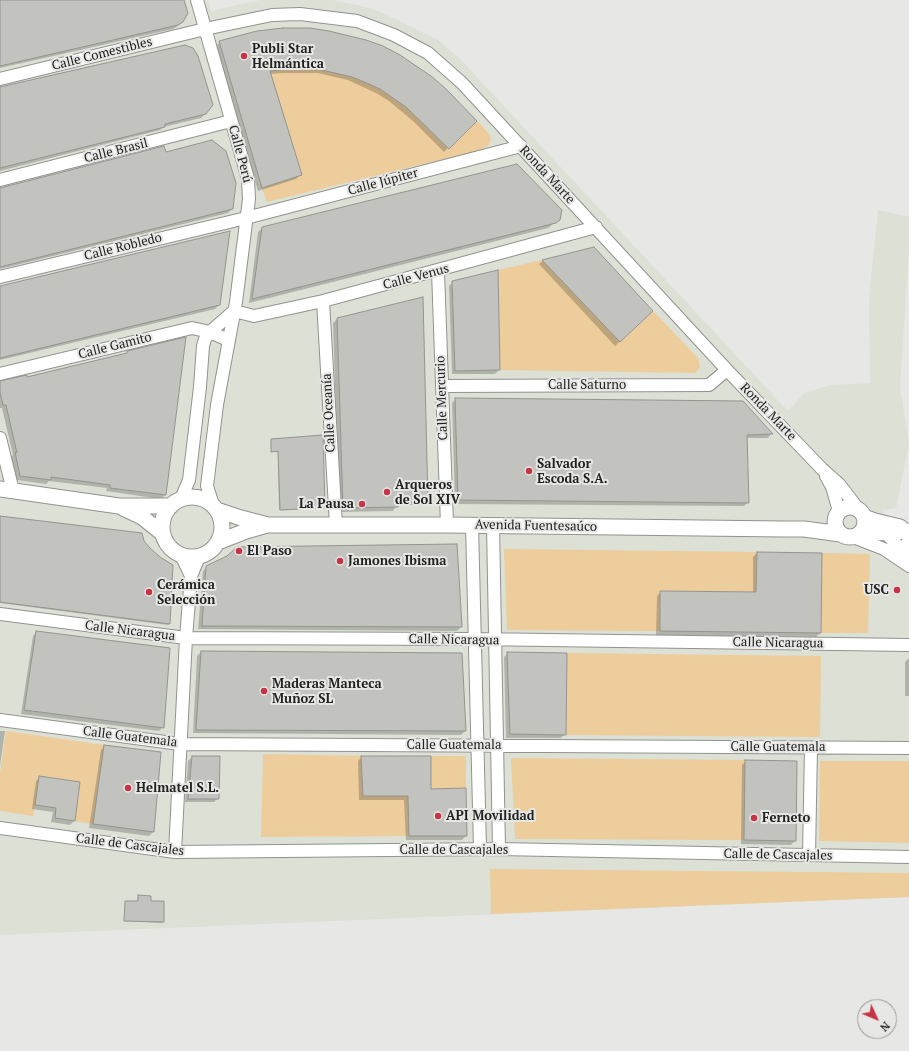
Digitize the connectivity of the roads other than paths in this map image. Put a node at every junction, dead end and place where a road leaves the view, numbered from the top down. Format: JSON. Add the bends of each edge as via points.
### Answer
{"nodes":[{"id":1,"x":197,"y":0,"type":"edge"},
{"id":2,"x":205,"y":29,"type":"junction"},
{"id":3,"x":0,"y":79,"type":"edge"},
{"id":4,"x":231,"y":121,"type":"junction"},
{"id":5,"x":521,"y":146,"type":"junction"},
{"id":6,"x":0,"y":180,"type":"edge"},
{"id":7,"x":246,"y":218,"type":"junction"},
{"id":8,"x":596,"y":227,"type":"junction"},
{"id":9,"x":438,"y":271,"type":"junction"},
{"id":10,"x":0,"y":277,"type":"edge"},
{"id":11,"x":323,"y":301,"type":"junction"},
{"id":12,"x":234,"y":311,"type":"junction"},
{"id":13,"x":210,"y":332,"type":"junction"},
{"id":14,"x":228,"y":340,"type":"junction"},
{"id":15,"x":727,"y":370,"type":"junction"},
{"id":16,"x":0,"y":374,"type":"edge"},
{"id":17,"x":442,"y":386,"type":"junction"},
{"id":18,"x":0,"y":438,"type":"edge"},
{"id":19,"x":822,"y":469,"type":"junction"},
{"id":20,"x":7,"y":490,"type":"edge"},
{"id":21,"x":176,"y":502,"type":"junction"},
{"id":22,"x":119,"y":506,"type":"junction"},
{"id":23,"x":215,"y":507,"type":"junction"},
{"id":24,"x":837,"y":514,"type":"junction"},
{"id":25,"x":871,"y":520,"type":"junction"},
{"id":26,"x":268,"y":525,"type":"junction"},
{"id":27,"x":336,"y":525,"type":"junction"},
{"id":28,"x":447,"y":525,"type":"junction"},
{"id":29,"x":472,"y":525,"type":"junction"},
{"id":30,"x":493,"y":525,"type":"junction"},
{"id":31,"x":804,"y":529,"type":"junction"},
{"id":32,"x":909,"y":529,"type":"edge"},
{"id":33,"x":162,"y":533,"type":"junction"},
{"id":34,"x":851,"y":535,"type":"junction"},
{"id":35,"x":909,"y":540,"type":"edge"},
{"id":36,"x":218,"y":542,"type":"junction"},
{"id":37,"x":181,"y":555,"type":"junction"},
{"id":38,"x":199,"y":556,"type":"junction"},
{"id":39,"x":908,"y":560,"type":"edge"},
{"id":40,"x":191,"y":576,"type":"junction"},
{"id":41,"x":0,"y":614,"type":"edge"},
{"id":42,"x":186,"y":638,"type":"junction"},
{"id":43,"x":475,"y":639,"type":"junction"},
{"id":44,"x":495,"y":640,"type":"junction"},
{"id":45,"x":909,"y":645,"type":"edge"},
{"id":46,"x":0,"y":720,"type":"edge"},
{"id":47,"x":180,"y":744,"type":"junction"},
{"id":48,"x":497,"y":745,"type":"junction"},
{"id":49,"x":478,"y":746,"type":"junction"},
{"id":50,"x":811,"y":748,"type":"junction"},
{"id":51,"x":909,"y":748,"type":"edge"},
{"id":52,"x":0,"y":828,"type":"edge"},
{"id":53,"x":480,"y":849,"type":"junction"},
{"id":54,"x":499,"y":849,"type":"junction"},
{"id":55,"x":175,"y":852,"type":"junction"},
{"id":56,"x":809,"y":855,"type":"junction"},
{"id":57,"x":909,"y":857,"type":"edge"}],
"edges":[{"from":1,"to":2,"type":"street","name":"Calle Perú"},
{"from":2,"to":3,"type":"street","name":"Calle Comestibles"},
{"from":2,"to":4,"type":"street","name":"Calle Perú"},
{"from":2,"to":5,"type":"street","name":"Ronda Marte","via":[[272,15],[300,14],[357,21],[394,34],[428,53],[444,66]]},
{"from":4,"to":6,"type":"street","name":"Calle Brasil"},
{"from":4,"to":7,"type":"street","name":"Calle Perú","via":[[248,179],[250,199]]},
{"from":5,"to":7,"type":"street","name":"Calle Júpiter"},
{"from":5,"to":8,"type":"street","name":"Ronda Marte"},
{"from":7,"to":10,"type":"street","name":"Calle Robledo"},
{"from":7,"to":12,"type":"street","name":"Calle Perú"},
{"from":8,"to":9,"type":"street","name":"Calle Venus"},
{"from":8,"to":15,"type":"street","name":"Ronda Marte"},
{"from":9,"to":11,"type":"street","name":"Calle Venus"},
{"from":9,"to":17,"type":"street","name":"Calle Mercurio"},
{"from":11,"to":12,"type":"street","name":"Calle Venus","via":[[254,316]]},
{"from":11,"to":27,"type":"street","name":"Calle Oceanía"},
{"from":12,"to":13,"type":"street"},
{"from":12,"to":14,"type":"street","name":"Calle Perú"},
{"from":13,"to":14,"type":"street","name":"Calle Gamito"},
{"from":13,"to":16,"type":"street","name":"Calle Gamito","via":[[192,328]]},
{"from":13,"to":21,"type":"street","via":[[203,346],[189,480]]},
{"from":14,"to":23,"type":"street","name":"Calle Perú","via":[[217,405],[208,486]]},
{"from":15,"to":17,"type":"street","name":"Calle Saturno","via":[[709,385]]},
{"from":15,"to":19,"type":"street","name":"Ronda Marte"},
{"from":17,"to":28,"type":"street","name":"Calle Mercurio"},
{"from":18,"to":20,"type":"street"},
{"from":19,"to":24,"type":"street","name":"Ronda Marte","via":[[832,487]]},
{"from":19,"to":25,"type":"street","name":"Ronda Marte"},
{"from":20,"to":22,"type":"street"},
{"from":21,"to":22,"type":"street"},
{"from":21,"to":23,"type":"street","via":[[192,496],[204,499]]},
{"from":21,"to":33,"type":"street","via":[[163,518]]},
{"from":22,"to":33,"type":"street","via":[[142,517]]},
{"from":23,"to":26,"type":"street","name":"Avenida Fuentesaúco","via":[[240,518]]},
{"from":23,"to":36,"type":"street","via":[[221,517],[222,526]]},
{"from":24,"to":25,"type":"street","name":"Avenida Fuentesaúco","via":[[842,508],[851,507]]},
{"from":24,"to":31,"type":"street","name":"Avenida Fuentesaúco"},
{"from":24,"to":34,"type":"street","via":[[834,523],[836,530]]},
{"from":25,"to":32,"type":"street","name":"Avenida Fuentesaúco"},
{"from":25,"to":34,"type":"street","name":"Avenida Fuentesaúco"},
{"from":25,"to":34,"type":"street"},
{"from":25,"to":39,"type":"street","name":"Ronda Marte"},
{"from":26,"to":27,"type":"street","name":"Avenida Fuentesaúco"},
{"from":26,"to":36,"type":"street","name":"Avenida Fuentesaúco"},
{"from":27,"to":28,"type":"street","name":"Avenida Fuentesaúco"},
{"from":28,"to":29,"type":"street","name":"Avenida Fuentesaúco"},
{"from":29,"to":30,"type":"street","name":"Avenida Fuentesaúco"},
{"from":29,"to":43,"type":"street"},
{"from":30,"to":31,"type":"street","name":"Avenida Fuentesaúco"},
{"from":30,"to":44,"type":"street"},
{"from":31,"to":34,"type":"street","name":"Avenida Fuentesaúco"},
{"from":33,"to":37,"type":"street","via":[[169,546]]},
{"from":34,"to":39,"type":"street"},
{"from":35,"to":39,"type":"street","via":[[906,546]]},
{"from":36,"to":38,"type":"street","via":[[210,552]]},
{"from":37,"to":38,"type":"street"},
{"from":37,"to":40,"type":"street"},
{"from":38,"to":40,"type":"street"},
{"from":40,"to":42,"type":"street"},
{"from":41,"to":42,"type":"street","name":"Calle Nicaragua"},
{"from":42,"to":43,"type":"street","name":"Calle Nicaragua"},
{"from":42,"to":47,"type":"street"},
{"from":43,"to":44,"type":"street","name":"Calle Nicaragua"},
{"from":43,"to":49,"type":"street"},
{"from":44,"to":45,"type":"street","name":"Calle Nicaragua"},
{"from":44,"to":48,"type":"street"},
{"from":46,"to":47,"type":"street","name":"Calle Guatemala"},
{"from":47,"to":49,"type":"street","name":"Calle Guatemala"},
{"from":47,"to":55,"type":"street"},
{"from":48,"to":49,"type":"street","name":"Calle Guatemala"},
{"from":48,"to":50,"type":"street","name":"Calle Guatemala"},
{"from":48,"to":54,"type":"street"},
{"from":49,"to":53,"type":"street"},
{"from":50,"to":51,"type":"street","name":"Calle Guatemala"},
{"from":50,"to":56,"type":"street"},
{"from":52,"to":55,"type":"street","name":"Calle de Cascajales"},
{"from":53,"to":54,"type":"street","name":"Calle de Cascajales"},
{"from":53,"to":55,"type":"street","name":"Calle de Cascajales"},
{"from":54,"to":56,"type":"street","name":"Calle de Cascajales"},
{"from":56,"to":57,"type":"street","name":"Calle de Cascajales"}]}
